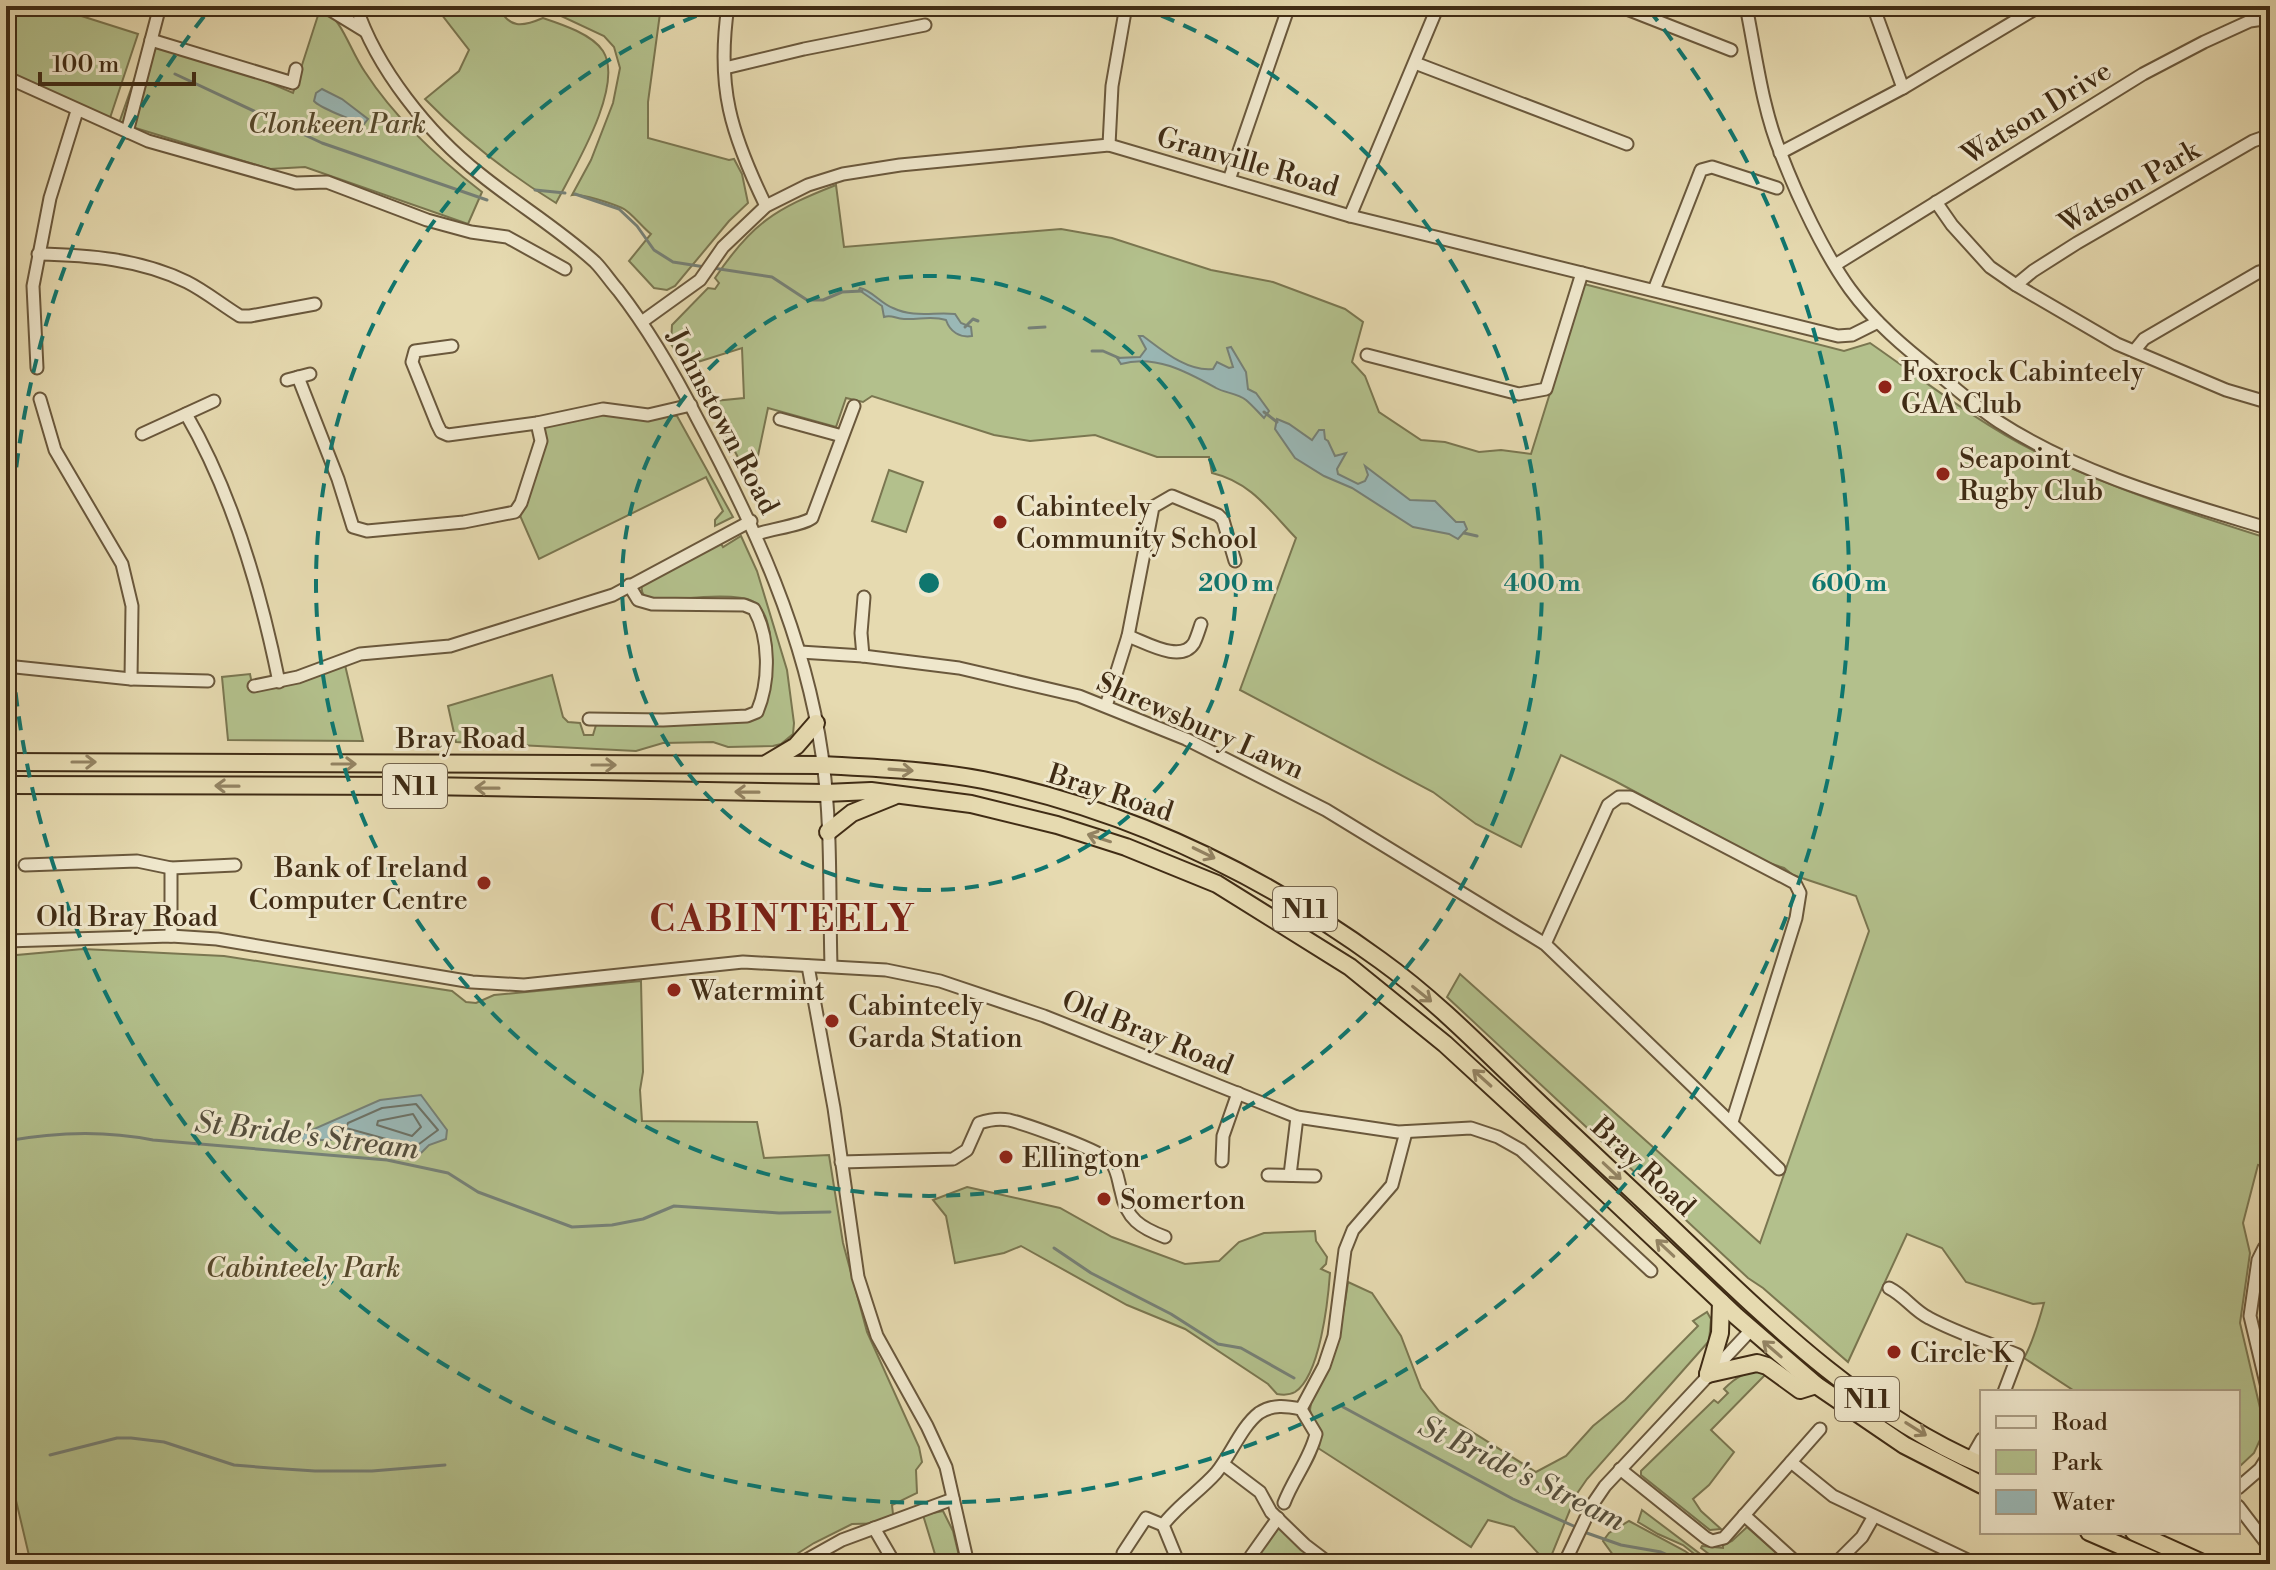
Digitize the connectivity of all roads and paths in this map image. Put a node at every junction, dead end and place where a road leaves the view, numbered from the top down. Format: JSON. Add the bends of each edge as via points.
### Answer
{"nodes":[{"id":1,"x":160,"y":6,"type":"edge"},
{"id":2,"x":324,"y":6,"type":"edge"},
{"id":3,"x":356,"y":6,"type":"edge"},
{"id":4,"x":728,"y":6,"type":"edge"},
{"id":5,"x":1126,"y":6,"type":"edge"},
{"id":6,"x":1289,"y":6,"type":"edge"},
{"id":7,"x":1438,"y":6,"type":"edge"},
{"id":8,"x":1619,"y":6,"type":"edge"},
{"id":9,"x":1746,"y":6,"type":"edge"},
{"id":10,"x":1873,"y":6,"type":"edge"},
{"id":11,"x":2040,"y":6,"type":"edge"},
{"id":12,"x":2270,"y":18,"type":"edge"},
{"id":13,"x":925,"y":25,"type":"dead end"},
{"id":14,"x":365,"y":31,"type":"junction"},
{"id":15,"x":151,"y":40,"type":"junction"},
{"id":16,"x":1731,"y":50,"type":"dead end"},
{"id":17,"x":1415,"y":63,"type":"junction"},
{"id":18,"x":725,"y":68,"type":"junction"},
{"id":19,"x":296,"y":69,"type":"dead end"},
{"id":20,"x":6,"y":77,"type":"edge"},
{"id":21,"x":1903,"y":88,"type":"junction"},
{"id":22,"x":77,"y":111,"type":"junction"},
{"id":23,"x":127,"y":132,"type":"junction"},
{"id":24,"x":2270,"y":135,"type":"edge"},
{"id":25,"x":1627,"y":144,"type":"dead end"},
{"id":26,"x":1109,"y":145,"type":"junction"},
{"id":27,"x":1780,"y":153,"type":"junction"},
{"id":28,"x":1229,"y":180,"type":"junction"},
{"id":29,"x":1777,"y":188,"type":"dead end"},
{"id":30,"x":1936,"y":202,"type":"junction"},
{"id":31,"x":766,"y":206,"type":"junction"},
{"id":32,"x":1350,"y":216,"type":"junction"},
{"id":33,"x":38,"y":254,"type":"junction"},
{"id":34,"x":1835,"y":265,"type":"junction"},
{"id":35,"x":565,"y":269,"type":"dead end"},
{"id":36,"x":2270,"y":269,"type":"edge"},
{"id":37,"x":1582,"y":273,"type":"junction"},
{"id":38,"x":2016,"y":285,"type":"junction"},
{"id":39,"x":1654,"y":290,"type":"junction"},
{"id":40,"x":315,"y":304,"type":"dead end"},
{"id":41,"x":643,"y":321,"type":"junction"},
{"id":42,"x":1878,"y":322,"type":"junction"},
{"id":43,"x":452,"y":346,"type":"dead end"},
{"id":44,"x":2135,"y":350,"type":"junction"},
{"id":45,"x":1367,"y":355,"type":"dead end"},
{"id":46,"x":37,"y":368,"type":"dead end"},
{"id":47,"x":298,"y":377,"type":"dead end"},
{"id":48,"x":40,"y":399,"type":"dead end"},
{"id":49,"x":214,"y":401,"type":"dead end"},
{"id":50,"x":2270,"y":403,"type":"edge"},
{"id":51,"x":691,"y":405,"type":"junction"},
{"id":52,"x":854,"y":406,"type":"dead end"},
{"id":53,"x":186,"y":414,"type":"junction"},
{"id":54,"x":780,"y":419,"type":"dead end"},
{"id":55,"x":537,"y":423,"type":"junction"},
{"id":56,"x":143,"y":435,"type":"dead end"},
{"id":57,"x":842,"y":436,"type":"junction"},
{"id":58,"x":751,"y":521,"type":"junction"},
{"id":59,"x":2270,"y":529,"type":"edge"},
{"id":60,"x":757,"y":534,"type":"junction"},
{"id":61,"x":1235,"y":561,"type":"dead end"},
{"id":62,"x":629,"y":585,"type":"junction"},
{"id":63,"x":864,"y":597,"type":"dead end"},
{"id":64,"x":1201,"y":624,"type":"dead end"},
{"id":65,"x":1128,"y":636,"type":"junction"},
{"id":66,"x":800,"y":652,"type":"junction"},
{"id":67,"x":863,"y":656,"type":"junction"},
{"id":68,"x":6,"y":666,"type":"edge"},
{"id":69,"x":131,"y":679,"type":"junction"},
{"id":70,"x":208,"y":681,"type":"dead end"},
{"id":71,"x":279,"y":682,"type":"junction"},
{"id":72,"x":254,"y":686,"type":"dead end"},
{"id":73,"x":1106,"y":706,"type":"junction"},
{"id":74,"x":589,"y":719,"type":"dead end"},
{"id":75,"x":816,"y":723,"type":"junction"},
{"id":76,"x":6,"y":762,"type":"edge"},
{"id":77,"x":765,"y":765,"type":"junction"},
{"id":78,"x":823,"y":765,"type":"junction"},
{"id":79,"x":6,"y":785,"type":"edge"},
{"id":80,"x":825,"y":793,"type":"junction"},
{"id":81,"x":900,"y":794,"type":"junction"},
{"id":82,"x":828,"y":832,"type":"junction"},
{"id":83,"x":25,"y":865,"type":"dead end"},
{"id":84,"x":235,"y":865,"type":"dead end"},
{"id":85,"x":171,"y":868,"type":"junction"},
{"id":86,"x":171,"y":936,"type":"junction"},
{"id":87,"x":6,"y":941,"type":"edge"},
{"id":88,"x":1545,"y":944,"type":"junction"},
{"id":89,"x":808,"y":966,"type":"junction"},
{"id":90,"x":831,"y":966,"type":"junction"},
{"id":91,"x":1238,"y":1093,"type":"junction"},
{"id":92,"x":1297,"y":1117,"type":"junction"},
{"id":93,"x":1732,"y":1122,"type":"junction"},
{"id":94,"x":1406,"y":1132,"type":"junction"},
{"id":95,"x":1222,"y":1161,"type":"dead end"},
{"id":96,"x":841,"y":1162,"type":"junction"},
{"id":97,"x":1779,"y":1169,"type":"dead end"},
{"id":98,"x":1268,"y":1175,"type":"dead end"},
{"id":99,"x":1290,"y":1175,"type":"junction"},
{"id":100,"x":1315,"y":1176,"type":"dead end"},
{"id":101,"x":1165,"y":1237,"type":"dead end"},
{"id":102,"x":2270,"y":1244,"type":"edge"},
{"id":103,"x":1651,"y":1271,"type":"dead end"},
{"id":104,"x":1889,"y":1288,"type":"dead end"},
{"id":105,"x":1721,"y":1302,"type":"junction"},
{"id":106,"x":1764,"y":1315,"type":"junction"},
{"id":107,"x":1751,"y":1330,"type":"junction"},
{"id":108,"x":1808,"y":1352,"type":"junction"},
{"id":109,"x":1794,"y":1368,"type":"junction"},
{"id":110,"x":2266,"y":1370,"type":"edge"},
{"id":111,"x":1708,"y":1374,"type":"junction"},
{"id":112,"x":1816,"y":1385,"type":"junction"},
{"id":113,"x":2005,"y":1390,"type":"edge"},
{"id":114,"x":2270,"y":1400,"type":"edge"},
{"id":115,"x":1301,"y":1409,"type":"junction"},
{"id":116,"x":1820,"y":1429,"type":"dead end"},
{"id":117,"x":2270,"y":1453,"type":"edge"},
{"id":118,"x":1791,"y":1462,"type":"junction"},
{"id":119,"x":1976,"y":1462,"type":"edge"},
{"id":120,"x":1223,"y":1464,"type":"junction"},
{"id":121,"x":1620,"y":1469,"type":"junction"},
{"id":122,"x":1980,"y":1484,"type":"edge"},
{"id":123,"x":2240,"y":1486,"type":"edge"},
{"id":124,"x":953,"y":1499,"type":"junction"},
{"id":125,"x":1284,"y":1503,"type":"dead end"},
{"id":126,"x":2240,"y":1509,"type":"edge"},
{"id":127,"x":1744,"y":1515,"type":"junction"},
{"id":128,"x":1874,"y":1516,"type":"junction"},
{"id":129,"x":1278,"y":1518,"type":"junction"},
{"id":130,"x":1163,"y":1525,"type":"junction"},
{"id":131,"x":874,"y":1528,"type":"junction"},
{"id":132,"x":2094,"y":1534,"type":"edge"},
{"id":133,"x":2142,"y":1534,"type":"edge"},
{"id":134,"x":2270,"y":1548,"type":"edge"},
{"id":135,"x":1123,"y":1553,"type":"dead end"},
{"id":136,"x":806,"y":1562,"type":"edge"},
{"id":137,"x":1968,"y":1562,"type":"edge"},
{"id":138,"x":895,"y":1564,"type":"edge"},
{"id":139,"x":968,"y":1564,"type":"edge"},
{"id":140,"x":1179,"y":1564,"type":"edge"},
{"id":141,"x":1261,"y":1564,"type":"edge"},
{"id":142,"x":1330,"y":1564,"type":"edge"},
{"id":143,"x":1564,"y":1564,"type":"edge"},
{"id":144,"x":1798,"y":1564,"type":"edge"},
{"id":145,"x":1835,"y":1564,"type":"edge"},
{"id":146,"x":2163,"y":1564,"type":"edge"},
{"id":147,"x":2205,"y":1564,"type":"edge"}],
"edges":[{"from":1,"to":15,"type":"street"},
{"from":2,"to":14,"type":"street"},
{"from":3,"to":14,"type":"street","name":"Johnstown Road"},
{"from":4,"to":18,"type":"street"},
{"from":5,"to":26,"type":"street","via":[[1112,86]]},
{"from":6,"to":28,"type":"street"},
{"from":7,"to":17,"type":"street"},
{"from":8,"to":16,"type":"street"},
{"from":9,"to":27,"type":"street"},
{"from":10,"to":21,"type":"street"},
{"from":11,"to":21,"type":"street"},
{"from":12,"to":30,"type":"street","name":"Watson Drive","via":[[2238,26],[2143,74]]},
{"from":13,"to":18,"type":"street"},
{"from":14,"to":41,"type":"street","name":"Johnstown Road","via":[[406,96],[445,142],[595,262]]},
{"from":15,"to":19,"type":"street","via":[[293,83]]},
{"from":15,"to":23,"type":"street"},
{"from":17,"to":25,"type":"street"},
{"from":17,"to":32,"type":"street"},
{"from":18,"to":31,"type":"street","via":[[726,100],[743,159]]},
{"from":20,"to":22,"type":"street"},
{"from":21,"to":27,"type":"street"},
{"from":22,"to":23,"type":"street"},
{"from":22,"to":33,"type":"street"},
{"from":23,"to":35,"type":"street","via":[[296,183],[327,182],[427,220],[507,237]]},
{"from":24,"to":38,"type":"street","name":"Watson Park","via":[[2077,243]]},
{"from":26,"to":28,"type":"street","name":"Granville Road"},
{"from":26,"to":31,"type":"street","name":"Granville Road","via":[[843,174]]},
{"from":27,"to":34,"type":"street"},
{"from":28,"to":32,"type":"street","name":"Granville Road"},
{"from":29,"to":39,"type":"street","via":[[1712,167],[1701,170]]},
{"from":30,"to":34,"type":"street","name":"Watson Drive"},
{"from":30,"to":38,"type":"street","via":[[1990,267]]},
{"from":31,"to":41,"type":"street","name":"Granville Road","via":[[684,294]]},
{"from":32,"to":37,"type":"street","name":"Granville Road"},
{"from":33,"to":40,"type":"street","via":[[128,262],[185,281],[240,316]]},
{"from":33,"to":46,"type":"street","via":[[33,286]]},
{"from":34,"to":42,"type":"street"},
{"from":36,"to":44,"type":"street","via":[[2144,339]]},
{"from":37,"to":39,"type":"street","name":"Granville Road"},
{"from":37,"to":45,"type":"street","via":[[1546,389],[1519,394]]},
{"from":38,"to":44,"type":"street"},
{"from":39,"to":42,"type":"street","name":"Granville Road","via":[[1838,336]]},
{"from":41,"to":51,"type":"street","name":"Johnstown Road"},
{"from":42,"to":59,"type":"street","via":[[1998,421],[2039,443],[2160,496]]},
{"from":43,"to":55,"type":"street","via":[[415,351],[412,362],[441,432]]},
{"from":44,"to":50,"type":"street"},
{"from":47,"to":55,"type":"street","via":[[353,527],[367,531],[515,512],[541,441]]},
{"from":48,"to":69,"type":"street","via":[[55,450],[122,564],[132,606]]},
{"from":49,"to":53,"type":"street"},
{"from":51,"to":55,"type":"street","via":[[648,415],[603,409]]},
{"from":51,"to":58,"type":"street","name":"Johnstown Road"},
{"from":52,"to":57,"type":"street"},
{"from":53,"to":56,"type":"street"},
{"from":53,"to":71,"type":"street","via":[[222,484]]},
{"from":54,"to":57,"type":"street"},
{"from":57,"to":60,"type":"street","via":[[812,518]]},
{"from":58,"to":60,"type":"street","name":"Johnstown Road"},
{"from":58,"to":62,"type":"street"},
{"from":60,"to":66,"type":"street","name":"Johnstown Road"},
{"from":61,"to":65,"type":"street","via":[[1218,515],[1172,496],[1153,507]]},
{"from":62,"to":71,"type":"street","via":[[613,595],[450,646],[360,654]]},
{"from":62,"to":74,"type":"street","via":[[638,600],[652,604],[754,609],[767,644],[762,702],[747,716]]},
{"from":63,"to":67,"type":"street"},
{"from":64,"to":65,"type":"street","via":[[1194,644],[1180,652]]},
{"from":65,"to":73,"type":"street"},
{"from":66,"to":67,"type":"street","name":"Shrewsbury Lawn"},
{"from":66,"to":75,"type":"street","name":"Johnstown Road"},
{"from":67,"to":73,"type":"street","name":"Shrewsbury Lawn","via":[[959,668]]},
{"from":68,"to":69,"type":"street"},
{"from":69,"to":70,"type":"street"},
{"from":71,"to":72,"type":"street"},
{"from":73,"to":88,"type":"street","name":"Shrewsbury Lawn","via":[[1186,739],[1326,810]]},
{"from":75,"to":77,"type":"highway","via":[[796,746]]},
{"from":75,"to":78,"type":"street","name":"Johnstown Road"},
{"from":76,"to":77,"type":"highway","name":"Bray Road","number":"N11","one_way":true},
{"from":77,"to":78,"type":"highway","name":"Bray Road","number":"N11"},
{"from":78,"to":80,"type":"street","name":"Johnstown Road"},
{"from":78,"to":106,"type":"highway","name":"Bray Road","number":"N11","one_way":true,"via":[[949,775],[1090,808],[1185,844],[1284,895],[1382,961],[1465,1030]]},
{"from":80,"to":79,"type":"highway","name":"Bray Road","number":"N11","one_way":true},
{"from":80,"to":81,"type":"highway","name":"Bray Road","number":"N11"},
{"from":80,"to":82,"type":"street","name":"Johnstown Road"},
{"from":81,"to":82,"type":"highway","via":[[852,813]]},
{"from":105,"to":81,"type":"highway","name":"Bray Road","number":"N11","one_way":true,"via":[[1445,1044],[1350,967],[1255,907],[1172,865],[1057,825]]},
{"from":82,"to":90,"type":"street","name":"Johnstown Road"},
{"from":83,"to":85,"type":"street","via":[[137,861]]},
{"from":84,"to":85,"type":"street"},
{"from":85,"to":86,"type":"street"},
{"from":86,"to":87,"type":"street","name":"Old Bray Road"},
{"from":86,"to":89,"type":"street","name":"Old Bray Road","via":[[240,942],[496,984],[743,962]]},
{"from":88,"to":93,"type":"street","name":"Shrewsbury Lawn"},
{"from":88,"to":93,"type":"street","via":[[1608,805],[1619,797],[1630,797],[1795,883],[1800,893],[1796,918]]},
{"from":89,"to":90,"type":"street","name":"Old Bray Road"},
{"from":89,"to":96,"type":"street"},
{"from":90,"to":91,"type":"street","name":"Old Bray Road","via":[[940,981]]},
{"from":91,"to":92,"type":"street","name":"Old Bray Road"},
{"from":91,"to":95,"type":"street","via":[[1223,1136]]},
{"from":92,"to":94,"type":"street","name":"Old Bray Road"},
{"from":92,"to":99,"type":"street"},
{"from":93,"to":97,"type":"street","name":"Shrewsbury Lawn"},
{"from":94,"to":103,"type":"street","name":"Old Bray Road","via":[[1471,1128],[1521,1150]]},
{"from":94,"to":115,"type":"street","via":[[1392,1185],[1353,1230],[1345,1250],[1334,1336]]},
{"from":96,"to":101,"type":"street","via":[[953,1159],[967,1150],[979,1123],[1007,1119],[1110,1160],[1136,1224]]},
{"from":96,"to":124,"type":"street","via":[[868,1313],[937,1447]]},
{"from":98,"to":99,"type":"street"},
{"from":99,"to":100,"type":"street"},
{"from":102,"to":110,"type":"street","via":[[2258,1260],[2250,1310]]},
{"from":104,"to":113,"type":"street","via":[[1929,1319],[2018,1355]]},
{"from":105,"to":107,"type":"highway","name":"Bray Road","number":"N11"},
{"from":105,"to":111,"type":"highway","via":[[1720,1333]]},
{"from":106,"to":107,"type":"highway"},
{"from":106,"to":108,"type":"highway","name":"Bray Road","number":"N11"},
{"from":109,"to":107,"type":"highway","name":"Bray Road","number":"N11","one_way":true},
{"from":107,"to":111,"type":"street"},
{"from":108,"to":109,"type":"highway"},
{"from":108,"to":119,"type":"highway","name":"Bray Road","number":"N11","one_way":true,"via":[[1875,1404]]},
{"from":109,"to":112,"type":"highway","name":"Bray Road","number":"N11"},
{"from":110,"to":114,"type":"street"},
{"from":111,"to":112,"type":"highway","via":[[1757,1363],[1800,1390]]},
{"from":111,"to":121,"type":"street"},
{"from":112,"to":122,"type":"highway","name":"Bray Road","number":"N11","via":[[1904,1445]]},
{"from":115,"to":120,"type":"street","via":[[1269,1407],[1256,1415]]},
{"from":115,"to":125,"type":"street","via":[[1316,1434]]},
{"from":116,"to":118,"type":"street"},
{"from":117,"to":123,"type":"street"},
{"from":118,"to":127,"type":"street"},
{"from":118,"to":128,"type":"street","via":[[1833,1496]]},
{"from":120,"to":129,"type":"street","via":[[1260,1492]]},
{"from":120,"to":130,"type":"street"},
{"from":121,"to":127,"type":"street","via":[[1712,1541],[1724,1538]]},
{"from":121,"to":143,"type":"street","via":[[1592,1505]]},
{"from":124,"to":131,"type":"street"},
{"from":124,"to":139,"type":"street"},
{"from":126,"to":134,"type":"street"},
{"from":127,"to":144,"type":"street"},
{"from":128,"to":137,"type":"street"},
{"from":128,"to":145,"type":"street"},
{"from":129,"to":141,"type":"street","via":[[1251,1556]]},
{"from":129,"to":142,"type":"street"},
{"from":130,"to":135,"type":"street","via":[[1146,1518]]},
{"from":130,"to":140,"type":"street"},
{"from":131,"to":136,"type":"street"},
{"from":131,"to":138,"type":"street"},
{"from":132,"to":146,"type":"highway"},
{"from":133,"to":147,"type":"highway"}]}
